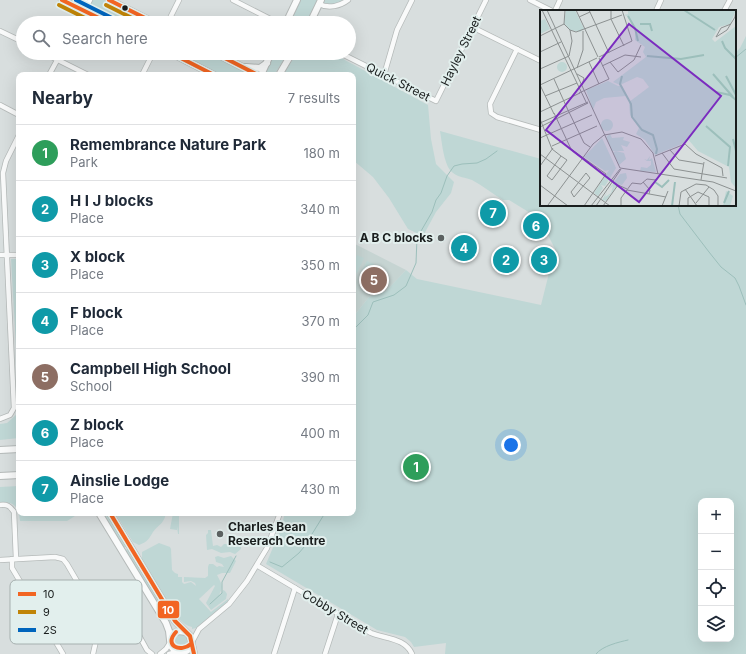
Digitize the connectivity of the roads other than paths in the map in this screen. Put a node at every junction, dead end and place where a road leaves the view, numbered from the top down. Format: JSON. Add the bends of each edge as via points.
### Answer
{"nodes":[{"id":1,"x":62,"y":0,"type":"edge"},
{"id":2,"x":85,"y":0,"type":"edge"},
{"id":3,"x":90,"y":0,"type":"edge"},
{"id":4,"x":109,"y":0,"type":"edge"},
{"id":5,"x":180,"y":0,"type":"edge"},
{"id":6,"x":233,"y":0,"type":"edge"},
{"id":7,"x":298,"y":0,"type":"edge"},
{"id":8,"x":348,"y":0,"type":"edge"},
{"id":9,"x":412,"y":0,"type":"edge"},
{"id":10,"x":486,"y":0,"type":"edge"},
{"id":11,"x":530,"y":0,"type":"edge"},
{"id":12,"x":560,"y":0,"type":"edge"},
{"id":13,"x":661,"y":0,"type":"edge"},
{"id":14,"x":730,"y":0,"type":"edge"},
{"id":15,"x":320,"y":2,"type":"edge"},
{"id":16,"x":82,"y":10,"type":"junction"},
{"id":17,"x":551,"y":10,"type":"edge"},
{"id":18,"x":554,"y":10,"type":"edge"},
{"id":19,"x":656,"y":10,"type":"edge"},
{"id":20,"x":725,"y":10,"type":"edge"},
{"id":21,"x":79,"y":16,"type":"edge"},
{"id":22,"x":94,"y":16,"type":"edge"},
{"id":23,"x":141,"y":16,"type":"edge"},
{"id":24,"x":172,"y":16,"type":"edge"},
{"id":25,"x":264,"y":16,"type":"edge"},
{"id":26,"x":290,"y":16,"type":"edge"},
{"id":27,"x":313,"y":16,"type":"edge"},
{"id":28,"x":472,"y":27,"type":"junction"},
{"id":29,"x":0,"y":31,"type":"edge"},
{"id":30,"x":16,"y":39,"type":"edge"},
{"id":31,"x":517,"y":49,"type":"junction"},
{"id":32,"x":57,"y":60,"type":"joint"},
{"id":33,"x":149,"y":60,"type":"edge"},
{"id":34,"x":185,"y":60,"type":"edge"},
{"id":35,"x":229,"y":60,"type":"edge"},
{"id":36,"x":268,"y":60,"type":"edge"},
{"id":37,"x":288,"y":60,"type":"edge"},
{"id":38,"x":353,"y":60,"type":"edge"},
{"id":39,"x":540,"y":60,"type":"edge"},
{"id":40,"x":267,"y":63,"type":"junction"},
{"id":41,"x":241,"y":66,"type":"junction"},
{"id":42,"x":51,"y":72,"type":"edge"},
{"id":43,"x":82,"y":72,"type":"edge"},
{"id":44,"x":143,"y":72,"type":"edge"},
{"id":45,"x":208,"y":72,"type":"edge"},
{"id":46,"x":254,"y":72,"type":"edge"},
{"id":47,"x":262,"y":72,"type":"edge"},
{"id":48,"x":281,"y":72,"type":"edge"},
{"id":49,"x":384,"y":76,"type":"junction"},
{"id":50,"x":436,"y":101,"type":"joint"},
{"id":51,"x":0,"y":105,"type":"edge"},
{"id":52,"x":16,"y":113,"type":"edge"},
{"id":53,"x":540,"y":130,"type":"edge"},
{"id":54,"x":16,"y":140,"type":"edge"},
{"id":55,"x":6,"y":255,"type":"junction"},
{"id":56,"x":16,"y":255,"type":"edge"},
{"id":57,"x":0,"y":256,"type":"edge"},
{"id":58,"x":0,"y":419,"type":"edge"},
{"id":59,"x":16,"y":449,"type":"edge"},
{"id":60,"x":0,"y":450,"type":"edge"},
{"id":61,"x":16,"y":475,"type":"edge"},
{"id":62,"x":0,"y":476,"type":"edge"},
{"id":63,"x":0,"y":505,"type":"edge"},
{"id":64,"x":101,"y":516,"type":"edge"},
{"id":65,"x":112,"y":516,"type":"edge"},
{"id":66,"x":279,"y":516,"type":"edge"},
{"id":67,"x":14,"y":559,"type":"junction"},
{"id":68,"x":0,"y":560,"type":"edge"},
{"id":69,"x":258,"y":566,"type":"junction"},
{"id":70,"x":19,"y":580,"type":"edge"},
{"id":71,"x":76,"y":580,"type":"edge"},
{"id":72,"x":139,"y":580,"type":"edge"},
{"id":73,"x":142,"y":584,"type":"edge"},
{"id":74,"x":295,"y":588,"type":"junction"},
{"id":75,"x":338,"y":614,"type":"junction"},
{"id":76,"x":199,"y":629,"type":"junction"},
{"id":77,"x":186,"y":632,"type":"junction"},
{"id":78,"x":142,"y":641,"type":"edge"},
{"id":79,"x":170,"y":642,"type":"junction"},
{"id":80,"x":192,"y":643,"type":"junction"},
{"id":81,"x":57,"y":644,"type":"edge"},
{"id":82,"x":95,"y":644,"type":"edge"},
{"id":83,"x":180,"y":653,"type":"edge"},
{"id":84,"x":63,"y":654,"type":"edge"},
{"id":85,"x":93,"y":654,"type":"edge"},
{"id":86,"x":152,"y":654,"type":"edge"},
{"id":87,"x":160,"y":654,"type":"edge"},
{"id":88,"x":169,"y":654,"type":"edge"},
{"id":89,"x":194,"y":654,"type":"edge"},
{"id":90,"x":274,"y":654,"type":"edge"},
{"id":91,"x":325,"y":654,"type":"edge"},
{"id":92,"x":412,"y":654,"type":"edge"}],
"edges":[{"from":1,"to":16,"type":"main road"},
{"from":2,"to":16,"type":"street"},
{"from":3,"to":16,"type":"street"},
{"from":4,"to":23,"type":"main road"},
{"from":5,"to":24,"type":"street"},
{"from":6,"to":25,"type":"street"},
{"from":7,"to":26,"type":"main road"},
{"from":8,"to":15,"type":"street","via":[[330,7],[324,7]]},
{"from":9,"to":49,"type":"street","via":[[397,30]]},
{"from":10,"to":28,"type":"street","name":"Hayley Street"},
{"from":11,"to":17,"type":"street"},
{"from":12,"to":18,"type":"street"},
{"from":13,"to":19,"type":"street"},
{"from":14,"to":20,"type":"street"},
{"from":15,"to":27,"type":"main road"},
{"from":16,"to":21,"type":"street"},
{"from":16,"to":22,"type":"main road"},
{"from":28,"to":31,"type":"street"},
{"from":28,"to":50,"type":"street","name":"Hayley Street"},
{"from":29,"to":30,"type":"street"},
{"from":31,"to":39,"type":"street"},
{"from":31,"to":53,"type":"street","via":[[490,104],[491,113]]},
{"from":32,"to":42,"type":"street"},
{"from":32,"to":43,"type":"street"},
{"from":33,"to":44,"type":"street"},
{"from":34,"to":45,"type":"main road"},
{"from":35,"to":41,"type":"main road"},
{"from":36,"to":40,"type":"main road"},
{"from":37,"to":48,"type":"main road"},
{"from":38,"to":49,"type":"street","name":"Quick Street"},
{"from":40,"to":41,"type":"main road","via":[[260,68]]},
{"from":40,"to":47,"type":"main road"},
{"from":41,"to":46,"type":"main road"},
{"from":49,"to":50,"type":"street","name":"Quick Street"},
{"from":51,"to":52,"type":"street"},
{"from":54,"to":55,"type":"street","via":[[3,173]]},
{"from":55,"to":56,"type":"street"},
{"from":55,"to":57,"type":"street"},
{"from":55,"to":58,"type":"street","via":[[14,408],[10,415]]},
{"from":59,"to":60,"type":"main road"},
{"from":61,"to":62,"type":"main road"},
{"from":63,"to":67,"type":"street","via":[[10,506],[14,512]]},
{"from":64,"to":72,"type":"main road"},
{"from":65,"to":77,"type":"main road","via":[[171,616]]},
{"from":66,"to":69,"type":"street"},
{"from":67,"to":68,"type":"street"},
{"from":67,"to":70,"type":"street","via":[[12,568]]},
{"from":67,"to":71,"type":"street","via":[[63,559]]},
{"from":69,"to":74,"type":"street","name":"Cobby Street"},
{"from":69,"to":76,"type":"street","via":[[231,601]]},
{"from":73,"to":79,"type":"main road","via":[[167,626]]},
{"from":74,"to":75,"type":"street","name":"Cobby Street"},
{"from":74,"to":90,"type":"street"},
{"from":75,"to":91,"type":"street"},
{"from":75,"to":92,"type":"street","name":"Cobby Street","via":[[371,633],[400,641]]},
{"from":76,"to":77,"type":"street"},
{"from":76,"to":80,"type":"street"},
{"from":77,"to":79,"type":"main road","via":[[175,632]]},
{"from":77,"to":80,"type":"main road"},
{"from":78,"to":86,"type":"street"},
{"from":79,"to":83,"type":"main road","via":[[172,648]]},
{"from":79,"to":87,"type":"street"},
{"from":80,"to":83,"type":"main road","via":[[187,651]]},
{"from":80,"to":89,"type":"main road"},
{"from":81,"to":84,"type":"street"},
{"from":82,"to":85,"type":"street"},
{"from":83,"to":88,"type":"street"}]}
